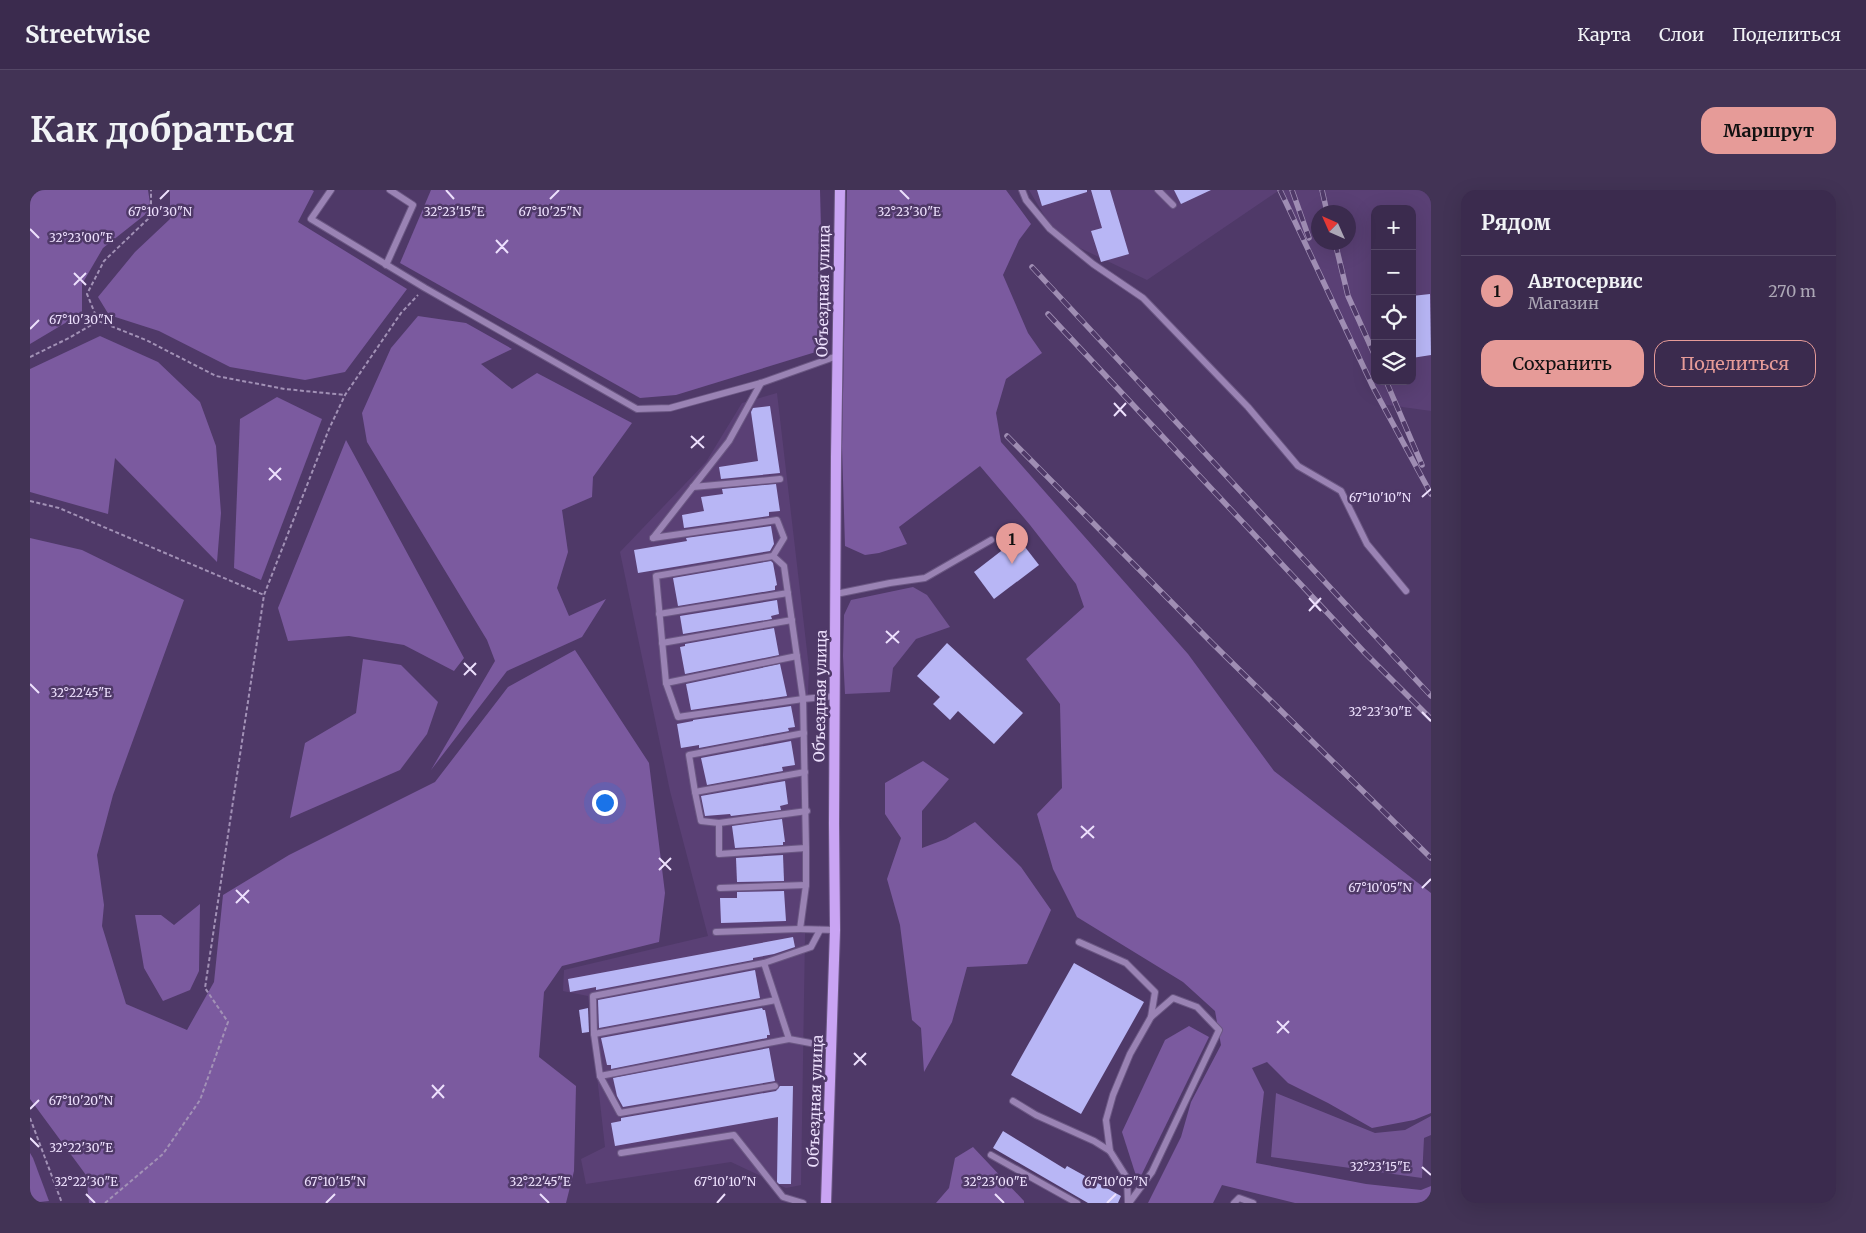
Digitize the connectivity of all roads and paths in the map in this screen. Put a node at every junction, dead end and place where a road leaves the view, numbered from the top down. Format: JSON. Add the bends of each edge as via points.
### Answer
{"nodes":[{"id":1,"x":151,"y":190,"type":"edge"},
{"id":2,"x":331,"y":190,"type":"edge"},
{"id":3,"x":390,"y":190,"type":"edge"},
{"id":4,"x":840,"y":190,"type":"edge"},
{"id":5,"x":1022,"y":190,"type":"edge"},
{"id":6,"x":1158,"y":190,"type":"edge"},
{"id":7,"x":1173,"y":204,"type":"dead end"},
{"id":8,"x":386,"y":265,"type":"junction"},
{"id":9,"x":425,"y":288,"type":"junction"},
{"id":10,"x":98,"y":320,"type":"junction"},
{"id":11,"x":838,"y":356,"type":"junction"},
{"id":12,"x":30,"y":357,"type":"edge"},
{"id":13,"x":761,"y":383,"type":"junction"},
{"id":14,"x":345,"y":395,"type":"junction"},
{"id":15,"x":780,"y":480,"type":"dead end"},
{"id":16,"x":693,"y":487,"type":"junction"},
{"id":17,"x":30,"y":501,"type":"edge"},
{"id":18,"x":991,"y":540,"type":"dead end"},
{"id":19,"x":773,"y":556,"type":"junction"},
{"id":20,"x":1406,"y":591,"type":"dead end"},
{"id":21,"x":788,"y":593,"type":"junction"},
{"id":22,"x":836,"y":594,"type":"junction"},
{"id":23,"x":264,"y":595,"type":"junction"},
{"id":24,"x":660,"y":614,"type":"junction"},
{"id":25,"x":792,"y":620,"type":"junction"},
{"id":26,"x":662,"y":644,"type":"junction"},
{"id":27,"x":797,"y":656,"type":"junction"},
{"id":28,"x":666,"y":682,"type":"junction"},
{"id":29,"x":835,"y":696,"type":"junction"},
{"id":30,"x":803,"y":699,"type":"junction"},
{"id":31,"x":804,"y":733,"type":"junction"},
{"id":32,"x":806,"y":772,"type":"junction"},
{"id":33,"x":695,"y":792,"type":"junction"},
{"id":34,"x":807,"y":811,"type":"junction"},
{"id":35,"x":719,"y":823,"type":"junction"},
{"id":36,"x":806,"y":848,"type":"junction"},
{"id":37,"x":806,"y":885,"type":"junction"},
{"id":38,"x":720,"y":888,"type":"dead end"},
{"id":39,"x":800,"y":929,"type":"junction"},
{"id":40,"x":820,"y":930,"type":"junction"},
{"id":41,"x":835,"y":930,"type":"junction"},
{"id":42,"x":716,"y":932,"type":"dead end"},
{"id":43,"x":1079,"y":942,"type":"dead end"},
{"id":44,"x":764,"y":963,"type":"junction"},
{"id":45,"x":776,"y":1000,"type":"junction"},
{"id":46,"x":1151,"y":1017,"type":"junction"},
{"id":47,"x":594,"y":1034,"type":"junction"},
{"id":48,"x":789,"y":1039,"type":"junction"},
{"id":49,"x":832,"y":1047,"type":"junction"},
{"id":50,"x":600,"y":1076,"type":"junction"},
{"id":51,"x":775,"y":1086,"type":"dead end"},
{"id":52,"x":1013,"y":1101,"type":"dead end"},
{"id":53,"x":30,"y":1118,"type":"edge"},
{"id":54,"x":1110,"y":1151,"type":"junction"},
{"id":55,"x":621,"y":1153,"type":"dead end"},
{"id":56,"x":991,"y":1156,"type":"dead end"},
{"id":57,"x":62,"y":1203,"type":"edge"},
{"id":58,"x":105,"y":1203,"type":"edge"},
{"id":59,"x":804,"y":1203,"type":"edge"},
{"id":60,"x":826,"y":1203,"type":"edge"},
{"id":61,"x":1077,"y":1203,"type":"edge"},
{"id":62,"x":1129,"y":1203,"type":"edge"},
{"id":63,"x":1234,"y":1203,"type":"edge"},
{"id":64,"x":1253,"y":1203,"type":"edge"}],
"edges":[{"from":1,"to":10,"type":"path","via":[[151,216],[104,262],[86,294]]},
{"from":2,"to":8,"type":"lane","via":[[311,219]]},
{"from":3,"to":8,"type":"lane","via":[[413,205]]},
{"from":4,"to":11,"type":"main road","name":"Объездная улица"},
{"from":5,"to":20,"type":"lane","via":[[1026,200],[1050,229],[1143,298],[1248,407],[1298,466],[1341,491],[1367,544]]},
{"from":6,"to":7,"type":"lane"},
{"from":8,"to":9,"type":"lane"},
{"from":9,"to":13,"type":"lane","via":[[638,409],[670,408]]},
{"from":9,"to":14,"type":"path","via":[[401,313]]},
{"from":10,"to":12,"type":"path"},
{"from":10,"to":14,"type":"path","via":[[146,340],[216,376],[285,389]]},
{"from":11,"to":13,"type":"lane"},
{"from":11,"to":22,"type":"main road","name":"Объездная улица"},
{"from":13,"to":16,"type":"lane","via":[[729,441]]},
{"from":14,"to":23,"type":"path"},
{"from":15,"to":16,"type":"lane"},
{"from":16,"to":19,"type":"lane","via":[[653,538],[777,520],[784,538]]},
{"from":17,"to":23,"type":"path","via":[[60,508]]},
{"from":18,"to":22,"type":"lane","via":[[925,578]]},
{"from":19,"to":21,"type":"lane","via":[[784,566]]},
{"from":19,"to":24,"type":"lane","via":[[656,576]]},
{"from":21,"to":24,"type":"lane"},
{"from":21,"to":25,"type":"lane"},
{"from":22,"to":29,"type":"main road","name":"Объездная улица"},
{"from":23,"to":58,"type":"path","via":[[205,988],[228,1022],[200,1100],[163,1154]]},
{"from":24,"to":26,"type":"lane"},
{"from":25,"to":26,"type":"lane"},
{"from":25,"to":27,"type":"lane"},
{"from":26,"to":28,"type":"lane"},
{"from":27,"to":28,"type":"lane"},
{"from":27,"to":30,"type":"lane"},
{"from":28,"to":30,"type":"lane","via":[[678,717]]},
{"from":29,"to":30,"type":"lane"},
{"from":29,"to":41,"type":"main road","name":"Объездная улица"},
{"from":30,"to":31,"type":"lane"},
{"from":31,"to":32,"type":"lane"},
{"from":31,"to":33,"type":"lane","via":[[690,755]]},
{"from":32,"to":33,"type":"lane"},
{"from":32,"to":34,"type":"lane"},
{"from":33,"to":35,"type":"lane","via":[[701,821]]},
{"from":34,"to":35,"type":"lane"},
{"from":34,"to":36,"type":"lane"},
{"from":35,"to":36,"type":"lane","via":[[719,854]]},
{"from":36,"to":37,"type":"lane"},
{"from":37,"to":38,"type":"lane"},
{"from":37,"to":39,"type":"lane"},
{"from":39,"to":40,"type":"lane"},
{"from":39,"to":42,"type":"lane"},
{"from":40,"to":41,"type":"lane"},
{"from":40,"to":44,"type":"lane","via":[[812,947]]},
{"from":41,"to":49,"type":"main road","name":"Объездная улица"},
{"from":43,"to":46,"type":"lane","via":[[1126,963],[1155,992]]},
{"from":44,"to":45,"type":"lane"},
{"from":44,"to":47,"type":"lane","via":[[593,996]]},
{"from":45,"to":47,"type":"lane"},
{"from":45,"to":48,"type":"lane"},
{"from":46,"to":54,"type":"lane","via":[[1130,1054],[1113,1095],[1106,1120]]},
{"from":46,"to":62,"type":"lane","via":[[1173,998],[1198,1006],[1219,1030],[1152,1172]]},
{"from":47,"to":50,"type":"lane"},
{"from":48,"to":49,"type":"lane"},
{"from":48,"to":50,"type":"lane"},
{"from":49,"to":60,"type":"main road","name":"Объездная улица"},
{"from":50,"to":51,"type":"lane","via":[[620,1112]]},
{"from":52,"to":54,"type":"lane"},
{"from":53,"to":57,"type":"path"},
{"from":54,"to":62,"type":"lane","via":[[1127,1178]]},
{"from":55,"to":59,"type":"lane","via":[[734,1135],[783,1197]]},
{"from":56,"to":61,"type":"lane"},
{"from":63,"to":64,"type":"lane","via":[[1239,1198]]}]}
